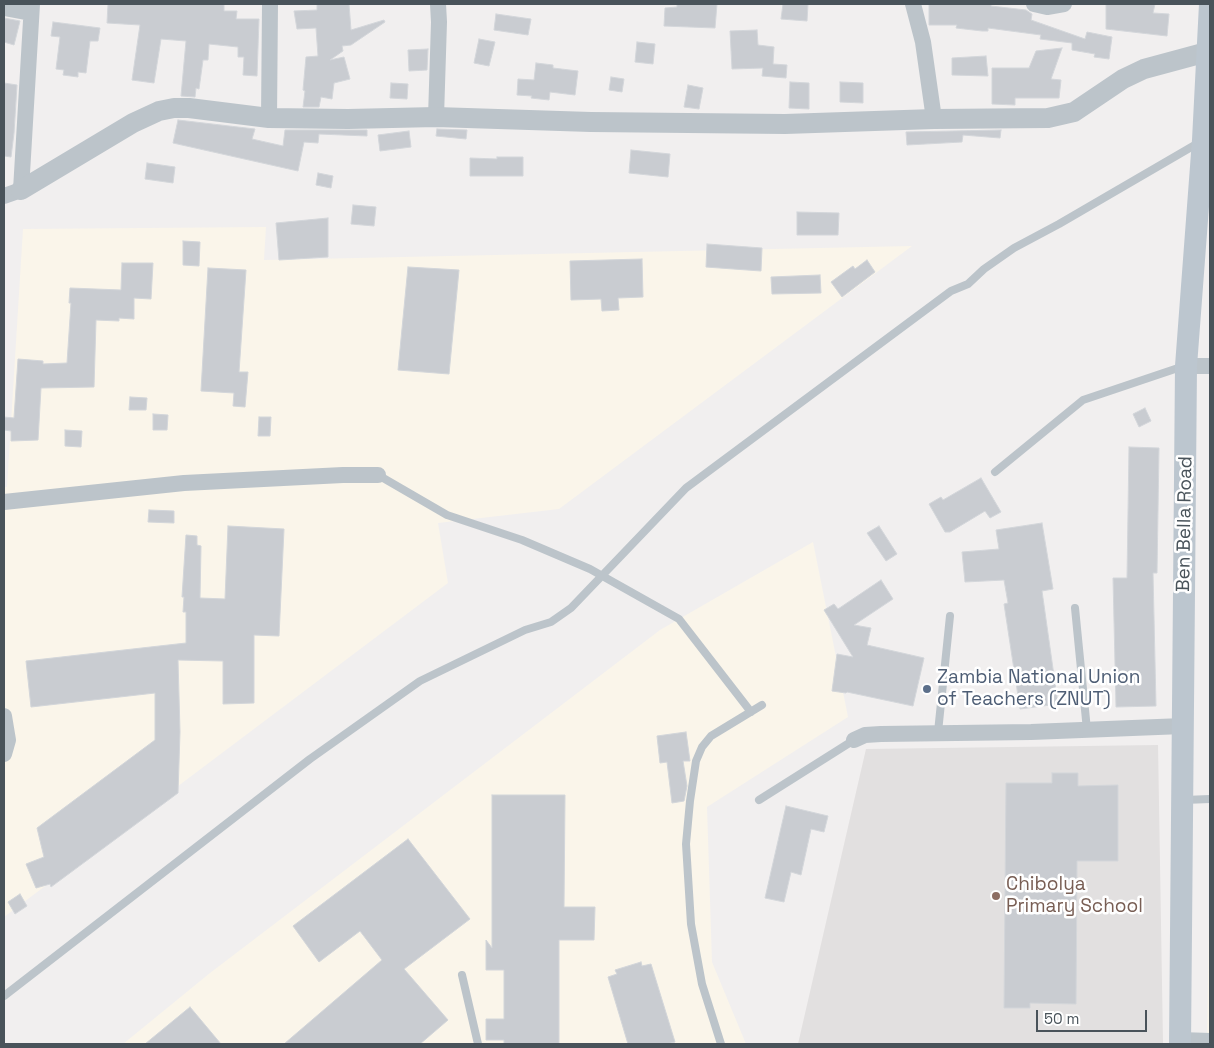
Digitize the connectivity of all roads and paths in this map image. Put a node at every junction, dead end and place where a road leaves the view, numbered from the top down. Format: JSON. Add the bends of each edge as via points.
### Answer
{"nodes":[{"id":1,"x":270,"y":4,"type":"edge"},
{"id":2,"x":438,"y":4,"type":"edge"},
{"id":3,"x":913,"y":4,"type":"edge"},
{"id":4,"x":1034,"y":4,"type":"edge"},
{"id":5,"x":1064,"y":4,"type":"edge"},
{"id":6,"x":1208,"y":4,"type":"edge"},
{"id":7,"x":4,"y":8,"type":"edge"},
{"id":8,"x":32,"y":8,"type":"edge"},
{"id":9,"x":1208,"y":52,"type":"junction"},
{"id":10,"x":436,"y":117,"type":"junction"},
{"id":11,"x":268,"y":118,"type":"junction"},
{"id":12,"x":934,"y":119,"type":"junction"},
{"id":13,"x":1207,"y":138,"type":"edge"},
{"id":14,"x":12,"y":193,"type":"edge"},
{"id":15,"x":1186,"y":366,"type":"junction"},
{"id":16,"x":1210,"y":366,"type":"edge"},
{"id":17,"x":995,"y":472,"type":"dead end"},
{"id":18,"x":378,"y":475,"type":"joint"},
{"id":19,"x":4,"y":502,"type":"edge"},
{"id":20,"x":602,"y":575,"type":"junction"},
{"id":21,"x":1075,"y":608,"type":"dead end"},
{"id":22,"x":950,"y":616,"type":"dead end"},
{"id":23,"x":762,"y":705,"type":"dead end"},
{"id":24,"x":751,"y":712,"type":"junction"},
{"id":25,"x":4,"y":716,"type":"edge"},
{"id":26,"x":1183,"y":726,"type":"junction"},
{"id":27,"x":1087,"y":730,"type":"junction"},
{"id":28,"x":938,"y":732,"type":"junction"},
{"id":29,"x":854,"y":740,"type":"joint"},
{"id":30,"x":4,"y":754,"type":"edge"},
{"id":31,"x":1210,"y":799,"type":"edge"},
{"id":32,"x":759,"y":800,"type":"dead end"},
{"id":33,"x":1182,"y":800,"type":"junction"},
{"id":34,"x":462,"y":975,"type":"dead end"},
{"id":35,"x":4,"y":996,"type":"edge"},
{"id":36,"x":1210,"y":1040,"type":"edge"},
{"id":37,"x":1180,"y":1042,"type":"edge"},
{"id":38,"x":478,"y":1044,"type":"edge"},
{"id":39,"x":721,"y":1044,"type":"edge"}],
"edges":[{"from":1,"to":11,"type":"street"},
{"from":2,"to":10,"type":"street"},
{"from":3,"to":12,"type":"street","via":[[923,42]]},
{"from":4,"to":5,"type":"street","via":[[1047,7]]},
{"from":6,"to":9,"type":"main road","name":"Ben Bella Road"},
{"from":7,"to":8,"type":"street"},
{"from":8,"to":14,"type":"street"},
{"from":9,"to":12,"type":"street","via":[[1123,79],[1074,112],[1048,118]]},
{"from":9,"to":13,"type":"main road","name":"Ben Bella Road"},
{"from":10,"to":11,"type":"street"},
{"from":10,"to":12,"type":"street","via":[[775,124]]},
{"from":11,"to":14,"type":"street","via":[[190,108],[159,111]]},
{"from":13,"to":15,"type":"main road","name":"Ben Bella Road"},
{"from":13,"to":20,"type":"lane","via":[[1014,248],[968,284],[951,291],[686,488]]},
{"from":15,"to":16,"type":"street"},
{"from":15,"to":17,"type":"lane","via":[[1083,400]]},
{"from":15,"to":26,"type":"main road","name":"Ben Bella Road"},
{"from":18,"to":19,"type":"street","via":[[184,483]]},
{"from":18,"to":20,"type":"lane","via":[[447,515],[522,540]]},
{"from":20,"to":24,"type":"lane","via":[[679,619]]},
{"from":20,"to":35,"type":"lane","via":[[570,608],[551,622],[525,630],[420,681],[310,759]]},
{"from":21,"to":27,"type":"lane"},
{"from":22,"to":28,"type":"lane"},
{"from":23,"to":24,"type":"lane"},
{"from":24,"to":39,"type":"lane","via":[[711,736],[702,747],[696,761],[686,844],[691,924],[702,984]]},
{"from":25,"to":30,"type":"street","via":[[8,740]]},
{"from":26,"to":27,"type":"street"},
{"from":26,"to":33,"type":"main road","name":"Ben Bella Road"},
{"from":27,"to":28,"type":"street"},
{"from":28,"to":29,"type":"street","via":[[865,735]]},
{"from":29,"to":32,"type":"lane"},
{"from":31,"to":33,"type":"lane"},
{"from":33,"to":37,"type":"main road","name":"Ben Bella Road"},
{"from":34,"to":38,"type":"lane"},
{"from":36,"to":37,"type":"street"}]}
